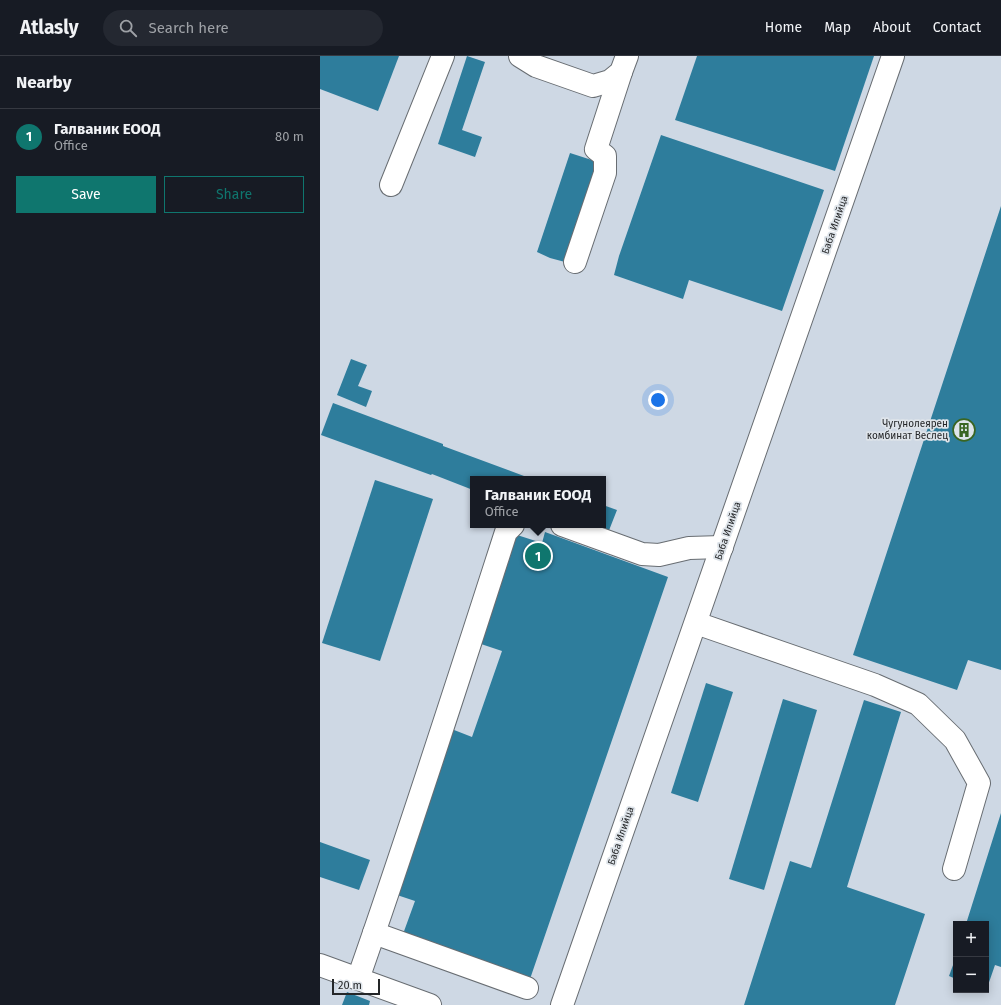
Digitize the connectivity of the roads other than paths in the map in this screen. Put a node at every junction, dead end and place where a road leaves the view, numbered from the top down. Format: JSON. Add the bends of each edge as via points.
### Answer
{"nodes":[{"id":1,"x":443,"y":56,"type":"edge"},
{"id":2,"x":520,"y":56,"type":"edge"},
{"id":3,"x":893,"y":56,"type":"edge"},
{"id":4,"x":624,"y":64,"type":"edge"},
{"id":5,"x":392,"y":185,"type":"dead end"},
{"id":6,"x":575,"y":262,"type":"dead end"},
{"id":7,"x":510,"y":528,"type":"edge"},
{"id":8,"x":570,"y":528,"type":"edge"},
{"id":9,"x":722,"y":547,"type":"junction"},
{"id":10,"x":696,"y":623,"type":"junction"},
{"id":11,"x":954,"y":869,"type":"dead end"},
{"id":12,"x":374,"y":933,"type":"junction"},
{"id":13,"x":320,"y":965,"type":"edge"},
{"id":14,"x":358,"y":979,"type":"junction"},
{"id":15,"x":527,"y":988,"type":"dead end"},
{"id":16,"x":430,"y":1005,"type":"edge"},
{"id":17,"x":562,"y":1005,"type":"edge"}],
"edges":[{"from":1,"to":5,"type":"street"},
{"from":2,"to":4,"type":"street","via":[[536,66],[593,86],[610,81]]},
{"from":3,"to":9,"type":"street","name":"Баба Илийца"},
{"from":4,"to":6,"type":"street","via":[[596,149],[606,156],[605,173]]},
{"from":7,"to":12,"type":"street","via":[[506,532]]},
{"from":8,"to":9,"type":"street","via":[[642,554],[659,555],[689,548]]},
{"from":9,"to":10,"type":"street","name":"Баба Илийца"},
{"from":10,"to":11,"type":"street","via":[[874,685],[918,704],[955,740],[979,783]]},
{"from":10,"to":17,"type":"street","name":"Баба Илийца"},
{"from":12,"to":14,"type":"street"},
{"from":12,"to":15,"type":"street"},
{"from":13,"to":14,"type":"street"},
{"from":14,"to":16,"type":"street"}]}
